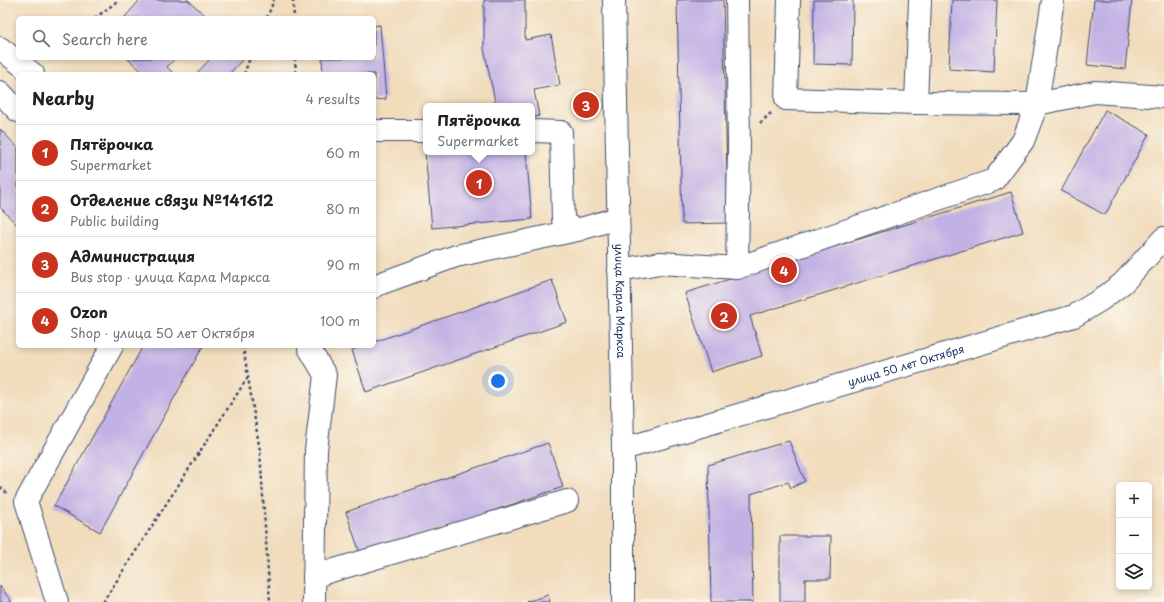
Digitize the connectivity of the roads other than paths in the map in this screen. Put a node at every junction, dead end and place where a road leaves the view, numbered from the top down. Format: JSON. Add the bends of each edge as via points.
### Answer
{"nodes":[{"id":1,"x":614,"y":0,"type":"edge"},
{"id":2,"x":737,"y":0,"type":"edge"},
{"id":3,"x":790,"y":0,"type":"edge"},
{"id":4,"x":920,"y":0,"type":"edge"},
{"id":5,"x":1053,"y":0,"type":"edge"},
{"id":6,"x":0,"y":48,"type":"edge"},
{"id":7,"x":31,"y":72,"type":"edge"},
{"id":8,"x":0,"y":92,"type":"edge"},
{"id":9,"x":1164,"y":97,"type":"edge"},
{"id":10,"x":916,"y":103,"type":"junction"},
{"id":11,"x":1037,"y":104,"type":"junction"},
{"id":12,"x":16,"y":109,"type":"edge"},
{"id":13,"x":376,"y":131,"type":"edge"},
{"id":14,"x":423,"y":131,"type":"edge"},
{"id":15,"x":535,"y":131,"type":"edge"},
{"id":16,"x":618,"y":218,"type":"junction"},
{"id":17,"x":577,"y":230,"type":"junction"},
{"id":18,"x":1164,"y":238,"type":"edge"},
{"id":19,"x":737,"y":268,"type":"junction"},
{"id":20,"x":619,"y":270,"type":"junction"},
{"id":21,"x":376,"y":286,"type":"edge"},
{"id":22,"x":111,"y":348,"type":"edge"},
{"id":23,"x":308,"y":348,"type":"edge"},
{"id":24,"x":623,"y":449,"type":"junction"},
{"id":25,"x":567,"y":501,"type":"dead end"},
{"id":26,"x":314,"y":576,"type":"junction"},
{"id":27,"x":57,"y":602,"type":"edge"},
{"id":28,"x":314,"y":602,"type":"edge"},
{"id":29,"x":623,"y":602,"type":"edge"}],
"edges":[{"from":1,"to":16,"type":"street","name":"улица Карла Маркса"},
{"from":2,"to":19,"type":"street"},
{"from":3,"to":10,"type":"street","via":[[786,99]]},
{"from":4,"to":10,"type":"street"},
{"from":5,"to":11,"type":"street"},
{"from":6,"to":7,"type":"street"},
{"from":8,"to":12,"type":"street"},
{"from":9,"to":11,"type":"street","via":[[1095,92]]},
{"from":10,"to":11,"type":"street"},
{"from":11,"to":19,"type":"street","via":[[1024,141],[994,180]]},
{"from":13,"to":14,"type":"street"},
{"from":15,"to":17,"type":"street","via":[[561,132],[563,220]]},
{"from":16,"to":17,"type":"street"},
{"from":16,"to":20,"type":"street","name":"улица Карла Маркса"},
{"from":17,"to":21,"type":"street","via":[[456,256]]},
{"from":18,"to":24,"type":"street","name":"улица 50 лет Октября","via":[[1123,283],[1074,316]]},
{"from":19,"to":20,"type":"street","via":[[660,263]]},
{"from":20,"to":24,"type":"street","name":"улица Карла Маркса"},
{"from":22,"to":27,"type":"street","via":[[26,501]]},
{"from":23,"to":26,"type":"street","via":[[325,375],[316,450]]},
{"from":24,"to":29,"type":"street","name":"улица Карла Маркса"},
{"from":25,"to":26,"type":"street"},
{"from":26,"to":28,"type":"street"}]}
